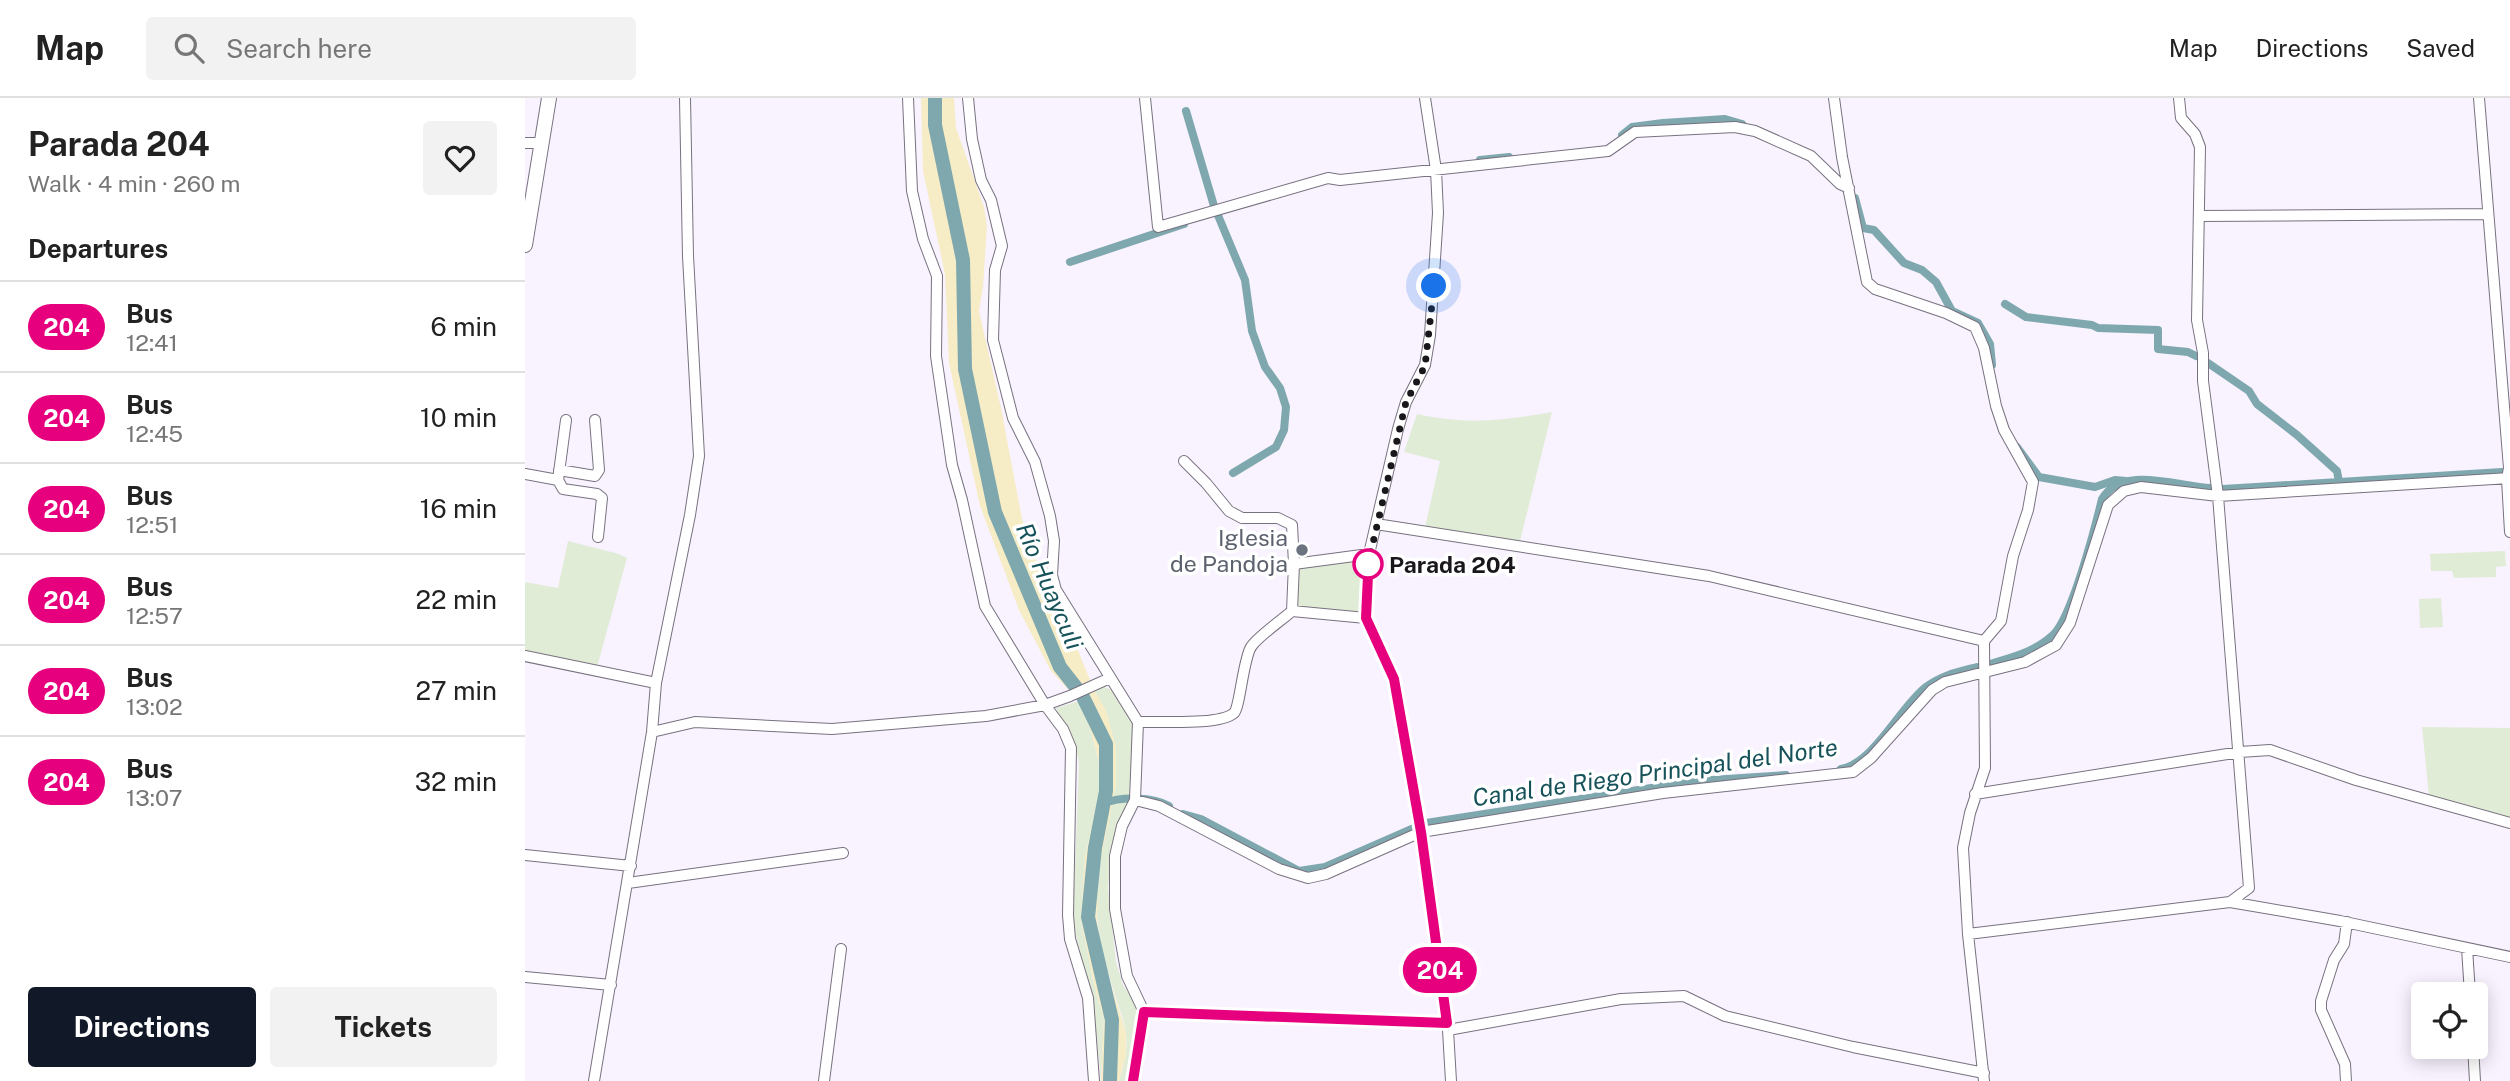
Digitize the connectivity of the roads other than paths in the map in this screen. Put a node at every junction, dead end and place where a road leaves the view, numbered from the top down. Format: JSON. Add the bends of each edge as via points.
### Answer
{"nodes":[{"id":1,"x":549,"y":98,"type":"edge"},
{"id":2,"x":685,"y":98,"type":"edge"},
{"id":3,"x":908,"y":98,"type":"edge"},
{"id":4,"x":968,"y":98,"type":"edge"},
{"id":5,"x":1146,"y":98,"type":"edge"},
{"id":6,"x":1425,"y":98,"type":"edge"},
{"id":7,"x":1834,"y":98,"type":"edge"},
{"id":8,"x":2179,"y":98,"type":"edge"},
{"id":9,"x":2479,"y":98,"type":"edge"},
{"id":10,"x":525,"y":143,"type":"edge"},
{"id":11,"x":542,"y":143,"type":"junction"},
{"id":12,"x":1436,"y":170,"type":"junction"},
{"id":13,"x":1849,"y":188,"type":"junction"},
{"id":14,"x":2489,"y":214,"type":"junction"},
{"id":15,"x":2199,"y":216,"type":"junction"},
{"id":16,"x":525,"y":245,"type":"edge"},
{"id":17,"x":566,"y":420,"type":"dead end"},
{"id":18,"x":595,"y":420,"type":"dead end"},
{"id":19,"x":1184,"y":461,"type":"dead end"},
{"id":20,"x":525,"y":474,"type":"edge"},
{"id":21,"x":559,"y":475,"type":"junction"},
{"id":22,"x":2508,"y":478,"type":"edge"},
{"id":23,"x":2218,"y":496,"type":"junction"},
{"id":24,"x":1376,"y":524,"type":"junction"},
{"id":25,"x":2510,"y":532,"type":"edge"},
{"id":26,"x":598,"y":537,"type":"dead end"},
{"id":27,"x":1369,"y":554,"type":"junction"},
{"id":28,"x":1294,"y":564,"type":"junction"},
{"id":29,"x":1292,"y":611,"type":"junction"},
{"id":30,"x":1366,"y":618,"type":"junction"},
{"id":31,"x":1984,"y":641,"type":"junction"},
{"id":32,"x":525,"y":656,"type":"edge"},
{"id":33,"x":1982,"y":672,"type":"junction"},
{"id":34,"x":1109,"y":678,"type":"junction"},
{"id":35,"x":656,"y":683,"type":"junction"},
{"id":36,"x":1045,"y":705,"type":"junction"},
{"id":37,"x":1138,"y":722,"type":"junction"},
{"id":38,"x":652,"y":732,"type":"junction"},
{"id":39,"x":2239,"y":752,"type":"junction"},
{"id":40,"x":1975,"y":794,"type":"junction"},
{"id":41,"x":1135,"y":800,"type":"junction"},
{"id":42,"x":2510,"y":823,"type":"edge"},
{"id":43,"x":1421,"y":832,"type":"junction"},
{"id":44,"x":843,"y":853,"type":"dead end"},
{"id":45,"x":525,"y":855,"type":"edge"},
{"id":46,"x":631,"y":866,"type":"junction"},
{"id":47,"x":628,"y":883,"type":"junction"},
{"id":48,"x":2230,"y":902,"type":"junction"},
{"id":49,"x":2347,"y":922,"type":"junction"},
{"id":50,"x":1968,"y":934,"type":"junction"},
{"id":51,"x":2467,"y":948,"type":"junction"},
{"id":52,"x":841,"y":949,"type":"dead end"},
{"id":53,"x":2510,"y":957,"type":"edge"},
{"id":54,"x":525,"y":977,"type":"edge"},
{"id":55,"x":2469,"y":982,"type":"edge"},
{"id":56,"x":611,"y":985,"type":"junction"},
{"id":57,"x":1144,"y":1012,"type":"junction"},
{"id":58,"x":1447,"y":1026,"type":"junction"},
{"id":59,"x":2474,"y":1059,"type":"edge"},
{"id":60,"x":1984,"y":1077,"type":"edge"},
{"id":61,"x":594,"y":1081,"type":"edge"},
{"id":62,"x":824,"y":1081,"type":"edge"},
{"id":63,"x":1094,"y":1081,"type":"edge"},
{"id":64,"x":1133,"y":1081,"type":"edge"},
{"id":65,"x":1451,"y":1081,"type":"edge"},
{"id":66,"x":2346,"y":1081,"type":"edge"},
{"id":67,"x":2475,"y":1081,"type":"edge"}],
"edges":[{"from":1,"to":11,"type":"main road"},
{"from":2,"to":35,"type":"street","via":[[699,456]]},
{"from":3,"to":36,"type":"street","via":[[912,191],[937,276],[936,356],[952,465],[985,606]]},
{"from":4,"to":34,"type":"street","via":[[981,180],[1002,246],[995,270],[993,340],[1013,418],[1035,462],[1050,516],[1056,590]]},
{"from":5,"to":12,"type":"street","via":[[1158,227],[1328,178]]},
{"from":6,"to":12,"type":"street"},
{"from":7,"to":13,"type":"street"},
{"from":8,"to":15,"type":"street","via":[[2181,118],[2200,148]]},
{"from":9,"to":14,"type":"street"},
{"from":10,"to":11,"type":"street"},
{"from":11,"to":16,"type":"main road"},
{"from":12,"to":13,"type":"street","via":[[1608,151],[1635,132],[1735,127],[1811,156]]},
{"from":12,"to":24,"type":"street","via":[[1437,261],[1425,366],[1406,402]]},
{"from":13,"to":31,"type":"street","via":[[1867,282],[1975,327],[2004,429],[2033,482],[2001,621]]},
{"from":14,"to":15,"type":"street"},
{"from":14,"to":22,"type":"street"},
{"from":15,"to":23,"type":"street","via":[[2197,320]]},
{"from":17,"to":21,"type":"street"},
{"from":18,"to":21,"type":"street","via":[[599,470],[595,475]]},
{"from":19,"to":28,"type":"street","via":[[1229,511],[1241,518],[1278,518],[1292,525]]},
{"from":20,"to":21,"type":"street"},
{"from":21,"to":26,"type":"street","via":[[563,489],[602,498]]},
{"from":22,"to":23,"type":"street"},
{"from":22,"to":25,"type":"street"},
{"from":23,"to":33,"type":"street","via":[[2141,487],[2116,496],[2108,505],[2070,623],[2056,645],[2025,662]]},
{"from":23,"to":39,"type":"street"},
{"from":24,"to":27,"type":"street"},
{"from":24,"to":31,"type":"street","via":[[1709,576]]},
{"from":27,"to":28,"type":"street"},
{"from":27,"to":30,"type":"street"},
{"from":28,"to":29,"type":"street"},
{"from":29,"to":30,"type":"street"},
{"from":29,"to":37,"type":"street","via":[[1251,647],[1238,708],[1232,715],[1219,720]]},
{"from":30,"to":43,"type":"street","via":[[1394,679]]},
{"from":31,"to":33,"type":"street"},
{"from":32,"to":35,"type":"street"},
{"from":33,"to":40,"type":"street","via":[[1985,768]]},
{"from":33,"to":43,"type":"street","via":[[1932,690],[1853,772],[1664,793]]},
{"from":34,"to":36,"type":"street"},
{"from":34,"to":37,"type":"street"},
{"from":35,"to":38,"type":"street"},
{"from":36,"to":38,"type":"street","via":[[986,716],[841,729],[695,722]]},
{"from":36,"to":63,"type":"street","via":[[1071,748],[1068,915],[1070,939],[1088,998]]},
{"from":37,"to":41,"type":"street"},
{"from":38,"to":46,"type":"street"},
{"from":39,"to":40,"type":"street"},
{"from":39,"to":42,"type":"street","via":[[2270,750],[2356,780]]},
{"from":39,"to":48,"type":"street","via":[[2249,888]]},
{"from":40,"to":50,"type":"street","via":[[1963,848]]},
{"from":41,"to":43,"type":"street","via":[[1159,806],[1279,869],[1308,878]]},
{"from":41,"to":57,"type":"street","via":[[1115,856],[1115,909],[1127,976]]},
{"from":43,"to":58,"type":"street"},
{"from":44,"to":47,"type":"street"},
{"from":45,"to":46,"type":"street"},
{"from":46,"to":47,"type":"street"},
{"from":47,"to":56,"type":"street"},
{"from":48,"to":49,"type":"street"},
{"from":48,"to":50,"type":"street"},
{"from":49,"to":51,"type":"street"},
{"from":49,"to":66,"type":"street","via":[[2344,944],[2321,1001],[2346,1064]]},
{"from":50,"to":60,"type":"street"},
{"from":51,"to":53,"type":"street"},
{"from":51,"to":55,"type":"street"},
{"from":52,"to":62,"type":"street"},
{"from":54,"to":56,"type":"street"},
{"from":56,"to":61,"type":"street"},
{"from":57,"to":58,"type":"street"},
{"from":57,"to":64,"type":"street"},
{"from":58,"to":60,"type":"street","via":[[1621,999],[1683,996],[1725,1016]]},
{"from":58,"to":65,"type":"street"},
{"from":59,"to":67,"type":"street"}]}
